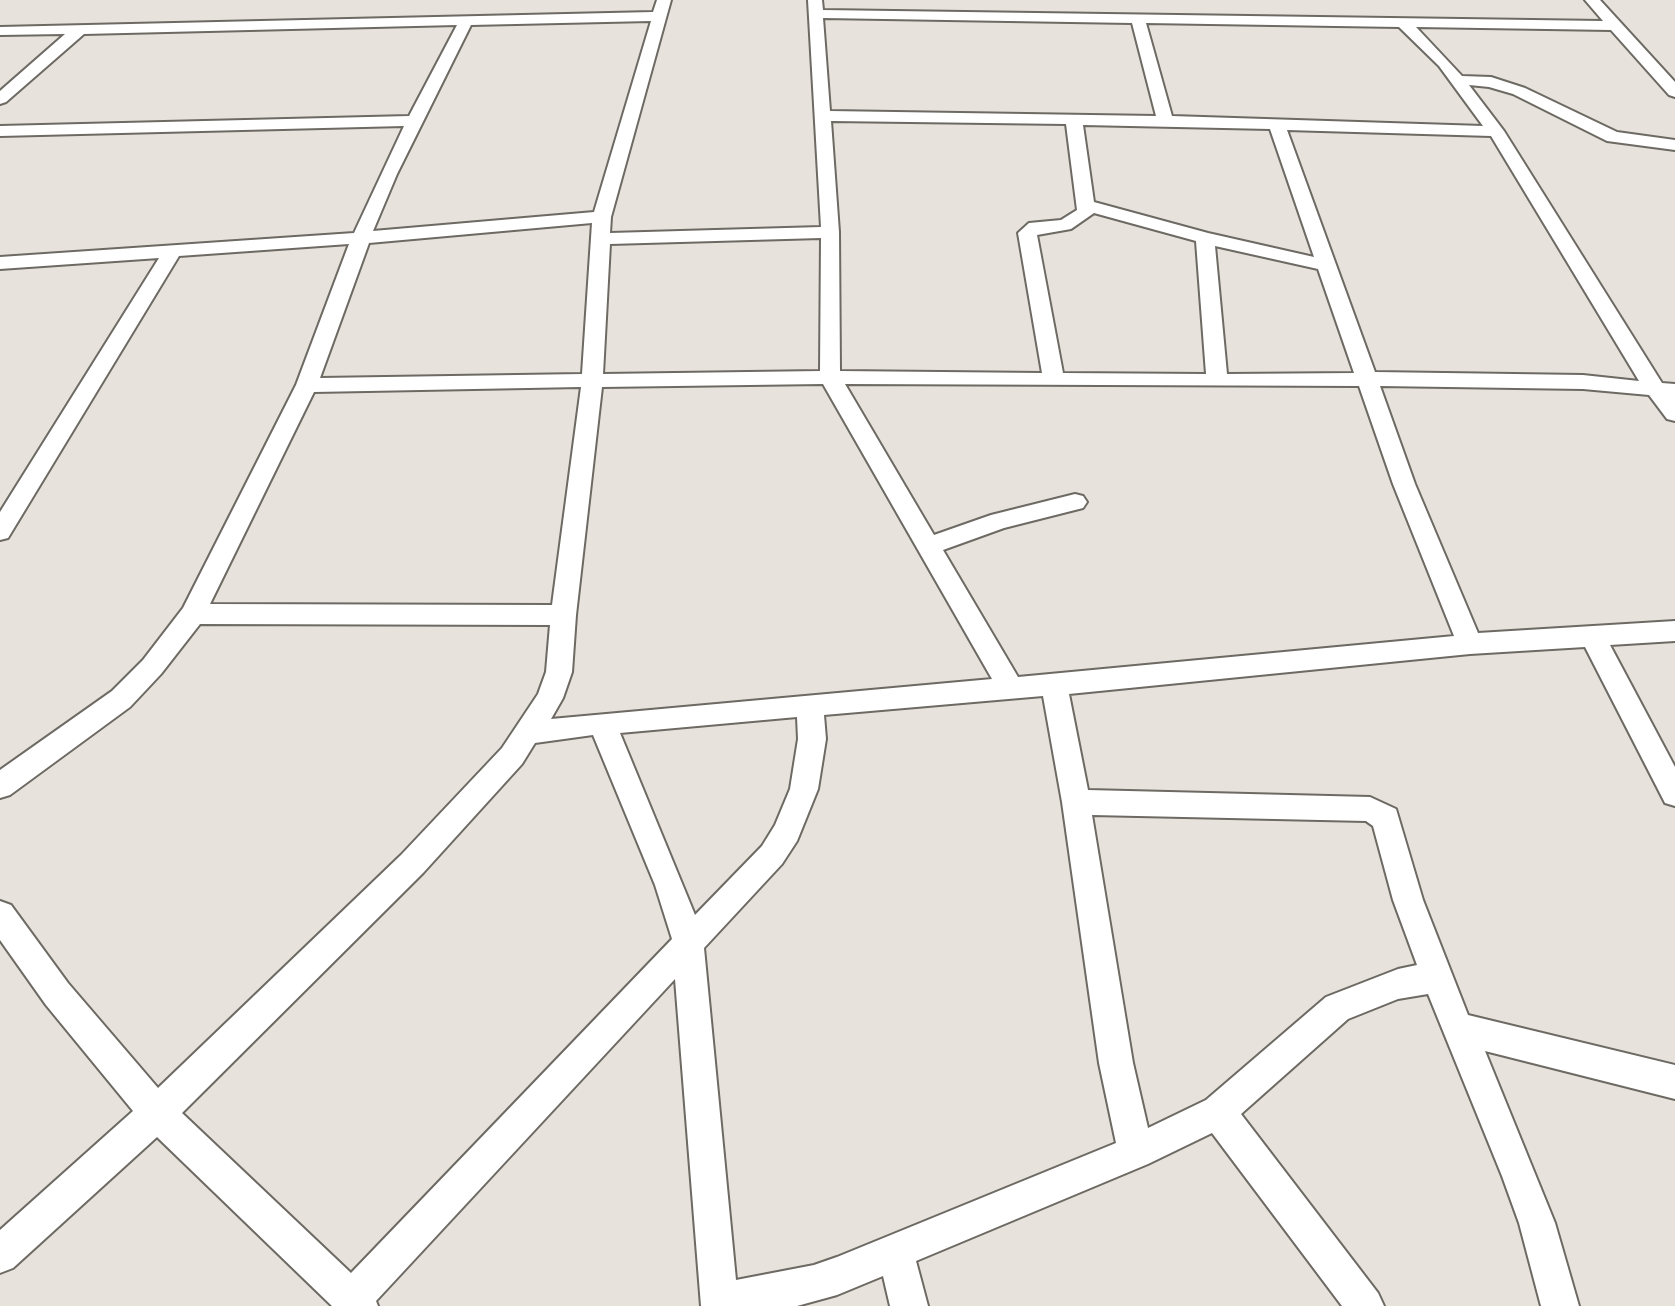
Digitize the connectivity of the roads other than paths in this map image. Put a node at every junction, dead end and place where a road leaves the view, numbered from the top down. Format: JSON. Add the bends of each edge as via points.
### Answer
{"nodes":[{"id":1,"x":1019,"y":0,"type":"edge"},
{"id":2,"x":1209,"y":0,"type":"edge"},
{"id":3,"x":1592,"y":0,"type":"edge"},
{"id":4,"x":815,"y":7,"type":"edge"},
{"id":5,"x":662,"y":8,"type":"edge"},
{"id":6,"x":1024,"y":17,"type":"junction"},
{"id":7,"x":1218,"y":18,"type":"junction"},
{"id":8,"x":1138,"y":19,"type":"junction"},
{"id":9,"x":466,"y":21,"type":"junction"},
{"id":10,"x":1403,"y":23,"type":"junction"},
{"id":11,"x":1614,"y":26,"type":"junction"},
{"id":12,"x":80,"y":29,"type":"junction"},
{"id":13,"x":0,"y":31,"type":"edge"},
{"id":14,"x":1458,"y":80,"type":"junction"},
{"id":15,"x":1675,"y":92,"type":"edge"},
{"id":16,"x":0,"y":99,"type":"edge"},
{"id":17,"x":821,"y":116,"type":"junction"},
{"id":18,"x":415,"y":121,"type":"junction"},
{"id":19,"x":1074,"y":121,"type":"junction"},
{"id":20,"x":1165,"y":121,"type":"junction"},
{"id":21,"x":1277,"y":126,"type":"junction"},
{"id":22,"x":0,"y":131,"type":"edge"},
{"id":23,"x":1496,"y":131,"type":"junction"},
{"id":24,"x":1675,"y":145,"type":"edge"},
{"id":25,"x":1088,"y":206,"type":"junction"},
{"id":26,"x":601,"y":228,"type":"junction"},
{"id":27,"x":830,"y":232,"type":"junction"},
{"id":28,"x":361,"y":238,"type":"junction"},
{"id":29,"x":1205,"y":238,"type":"junction"},
{"id":30,"x":173,"y":250,"type":"junction"},
{"id":31,"x":0,"y":263,"type":"edge"},
{"id":32,"x":1326,"y":265,"type":"junction"},
{"id":33,"x":830,"y":377,"type":"junction"},
{"id":34,"x":1054,"y":379,"type":"junction"},
{"id":35,"x":1366,"y":380,"type":"junction"},
{"id":36,"x":592,"y":381,"type":"junction"},
{"id":37,"x":1217,"y":381,"type":"junction"},
{"id":38,"x":307,"y":385,"type":"junction"},
{"id":39,"x":1665,"y":390,"type":"edge"},
{"id":40,"x":1675,"y":414,"type":"edge"},
{"id":41,"x":1075,"y":502,"type":"dead end"},
{"id":42,"x":0,"y":532,"type":"edge"},
{"id":43,"x":930,"y":546,"type":"junction"},
{"id":44,"x":193,"y":614,"type":"junction"},
{"id":45,"x":563,"y":615,"type":"junction"},
{"id":46,"x":1675,"y":631,"type":"edge"},
{"id":47,"x":1592,"y":636,"type":"junction"},
{"id":48,"x":1470,"y":644,"type":"junction"},
{"id":49,"x":1054,"y":684,"type":"junction"},
{"id":50,"x":1011,"y":688,"type":"junction"},
{"id":51,"x":810,"y":707,"type":"junction"},
{"id":52,"x":602,"y":723,"type":"junction"},
{"id":53,"x":527,"y":733,"type":"junction"},
{"id":54,"x":0,"y":786,"type":"edge"},
{"id":55,"x":1675,"y":794,"type":"edge"},
{"id":56,"x":1076,"y":802,"type":"junction"},
{"id":57,"x":0,"y":915,"type":"edge"},
{"id":58,"x":688,"y":941,"type":"junction"},
{"id":59,"x":1437,"y":977,"type":"junction"},
{"id":60,"x":1457,"y":1028,"type":"junction"},
{"id":61,"x":1675,"y":1082,"type":"edge"},
{"id":62,"x":1218,"y":1112,"type":"junction"},
{"id":63,"x":157,"y":1113,"type":"junction"},
{"id":64,"x":1136,"y":1152,"type":"junction"},
{"id":65,"x":896,"y":1254,"type":"junction"},
{"id":66,"x":0,"y":1255,"type":"edge"},
{"id":67,"x":356,"y":1302,"type":"edge"},
{"id":68,"x":720,"y":1304,"type":"edge"},
{"id":69,"x":909,"y":1306,"type":"edge"},
{"id":70,"x":1365,"y":1306,"type":"edge"},
{"id":71,"x":1560,"y":1306,"type":"edge"}],
"edges":[{"from":1,"to":6,"type":"street"},
{"from":2,"to":7,"type":"street"},
{"from":3,"to":11,"type":"street"},
{"from":4,"to":6,"type":"street"},
{"from":4,"to":17,"type":"street"},
{"from":5,"to":9,"type":"street"},
{"from":5,"to":26,"type":"street"},
{"from":6,"to":8,"type":"street"},
{"from":7,"to":8,"type":"street"},
{"from":7,"to":10,"type":"street","via":[[1326,15]]},
{"from":8,"to":20,"type":"street"},
{"from":9,"to":12,"type":"street"},
{"from":9,"to":18,"type":"street"},
{"from":10,"to":11,"type":"street"},
{"from":10,"to":14,"type":"street"},
{"from":11,"to":15,"type":"street"},
{"from":12,"to":13,"type":"street"},
{"from":12,"to":16,"type":"street"},
{"from":14,"to":23,"type":"street"},
{"from":14,"to":24,"type":"street","via":[[1519,91],[1613,137]]},
{"from":17,"to":19,"type":"street"},
{"from":17,"to":27,"type":"street"},
{"from":18,"to":22,"type":"street"},
{"from":18,"to":28,"type":"street"},
{"from":19,"to":20,"type":"street"},
{"from":19,"to":25,"type":"street"},
{"from":20,"to":21,"type":"street"},
{"from":21,"to":23,"type":"street"},
{"from":21,"to":32,"type":"street"},
{"from":23,"to":39,"type":"street"},
{"from":25,"to":29,"type":"street"},
{"from":25,"to":34,"type":"street","via":[[1070,223],[1035,227],[1027,233]]},
{"from":26,"to":27,"type":"street"},
{"from":26,"to":28,"type":"street"},
{"from":26,"to":36,"type":"street"},
{"from":27,"to":33,"type":"street"},
{"from":28,"to":30,"type":"street"},
{"from":28,"to":38,"type":"street"},
{"from":29,"to":32,"type":"street"},
{"from":29,"to":37,"type":"street"},
{"from":30,"to":31,"type":"street"},
{"from":30,"to":42,"type":"street"},
{"from":32,"to":35,"type":"street"},
{"from":33,"to":34,"type":"street"},
{"from":33,"to":36,"type":"street"},
{"from":33,"to":43,"type":"street"},
{"from":34,"to":37,"type":"street"},
{"from":35,"to":37,"type":"street"},
{"from":35,"to":39,"type":"street","via":[[1546,380]]},
{"from":35,"to":48,"type":"street"},
{"from":36,"to":38,"type":"street"},
{"from":36,"to":45,"type":"street"},
{"from":38,"to":44,"type":"street"},
{"from":39,"to":40,"type":"street"},
{"from":41,"to":43,"type":"street"},
{"from":43,"to":50,"type":"street"},
{"from":44,"to":45,"type":"street"},
{"from":44,"to":54,"type":"street","via":[[121,699]]},
{"from":45,"to":53,"type":"street","via":[[559,672],[550,698]]},
{"from":46,"to":47,"type":"street"},
{"from":47,"to":48,"type":"street"},
{"from":47,"to":55,"type":"street"},
{"from":48,"to":49,"type":"street"},
{"from":49,"to":50,"type":"street"},
{"from":49,"to":56,"type":"street"},
{"from":50,"to":51,"type":"street"},
{"from":51,"to":52,"type":"street"},
{"from":51,"to":58,"type":"street","via":[[809,765],[787,832],[772,855]]},
{"from":52,"to":53,"type":"street"},
{"from":52,"to":58,"type":"street","via":[[661,856]]},
{"from":53,"to":63,"type":"street","via":[[412,864]]},
{"from":56,"to":59,"type":"street","via":[[1379,812],[1389,821],[1408,900]]},
{"from":56,"to":64,"type":"street","via":[[1116,1063]]},
{"from":57,"to":63,"type":"street","via":[[57,994]]},
{"from":58,"to":67,"type":"street"},
{"from":58,"to":68,"type":"street"},
{"from":59,"to":60,"type":"street"},
{"from":59,"to":62,"type":"street","via":[[1398,984],[1337,1008]]},
{"from":60,"to":61,"type":"street"},
{"from":60,"to":71,"type":"street","via":[[1520,1176]]},
{"from":62,"to":64,"type":"street"},
{"from":62,"to":70,"type":"street"},
{"from":63,"to":66,"type":"street"},
{"from":63,"to":67,"type":"street"},
{"from":64,"to":65,"type":"street"},
{"from":65,"to":68,"type":"street","via":[[814,1284]]},
{"from":65,"to":69,"type":"street"}]}
